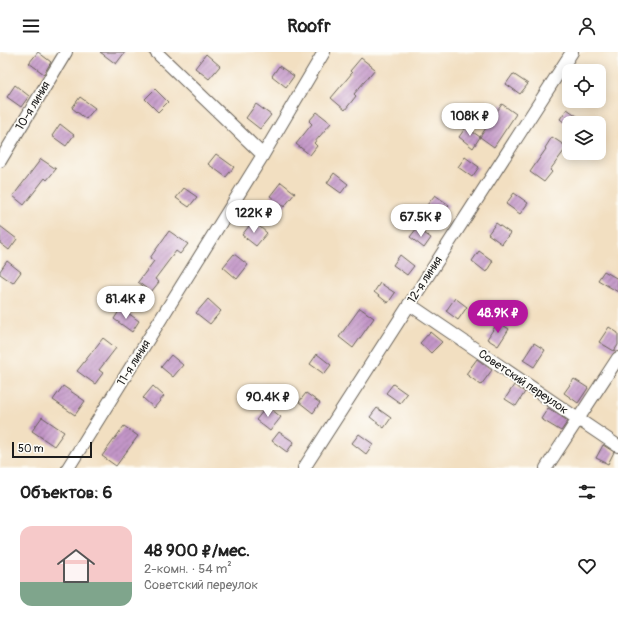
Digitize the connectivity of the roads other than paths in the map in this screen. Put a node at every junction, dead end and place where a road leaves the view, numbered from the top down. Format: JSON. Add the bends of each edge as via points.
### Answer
{"nodes":[{"id":1,"x":66,"y":52,"type":"edge"},
{"id":2,"x":156,"y":52,"type":"edge"},
{"id":3,"x":324,"y":52,"type":"edge"},
{"id":4,"x":572,"y":52,"type":"edge"},
{"id":5,"x":263,"y":155,"type":"junction"},
{"id":6,"x":0,"y":161,"type":"edge"},
{"id":7,"x":409,"y":304,"type":"junction"},
{"id":8,"x":618,"y":358,"type":"edge"},
{"id":9,"x":578,"y":420,"type":"junction"},
{"id":10,"x":618,"y":446,"type":"edge"},
{"id":11,"x":68,"y":468,"type":"edge"},
{"id":12,"x":304,"y":468,"type":"edge"},
{"id":13,"x":546,"y":468,"type":"edge"}],
"edges":[{"from":1,"to":6,"type":"street","name":"10-я линия"},
{"from":2,"to":5,"type":"street"},
{"from":3,"to":5,"type":"street","name":"11-я линия"},
{"from":4,"to":7,"type":"street","name":"12-я линия"},
{"from":5,"to":11,"type":"street","name":"11-я линия"},
{"from":7,"to":9,"type":"street","name":"Советский переулок"},
{"from":7,"to":12,"type":"street","name":"12-я линия"},
{"from":8,"to":9,"type":"street"},
{"from":9,"to":10,"type":"street","name":"Советский переулок"},
{"from":9,"to":13,"type":"street"}]}
